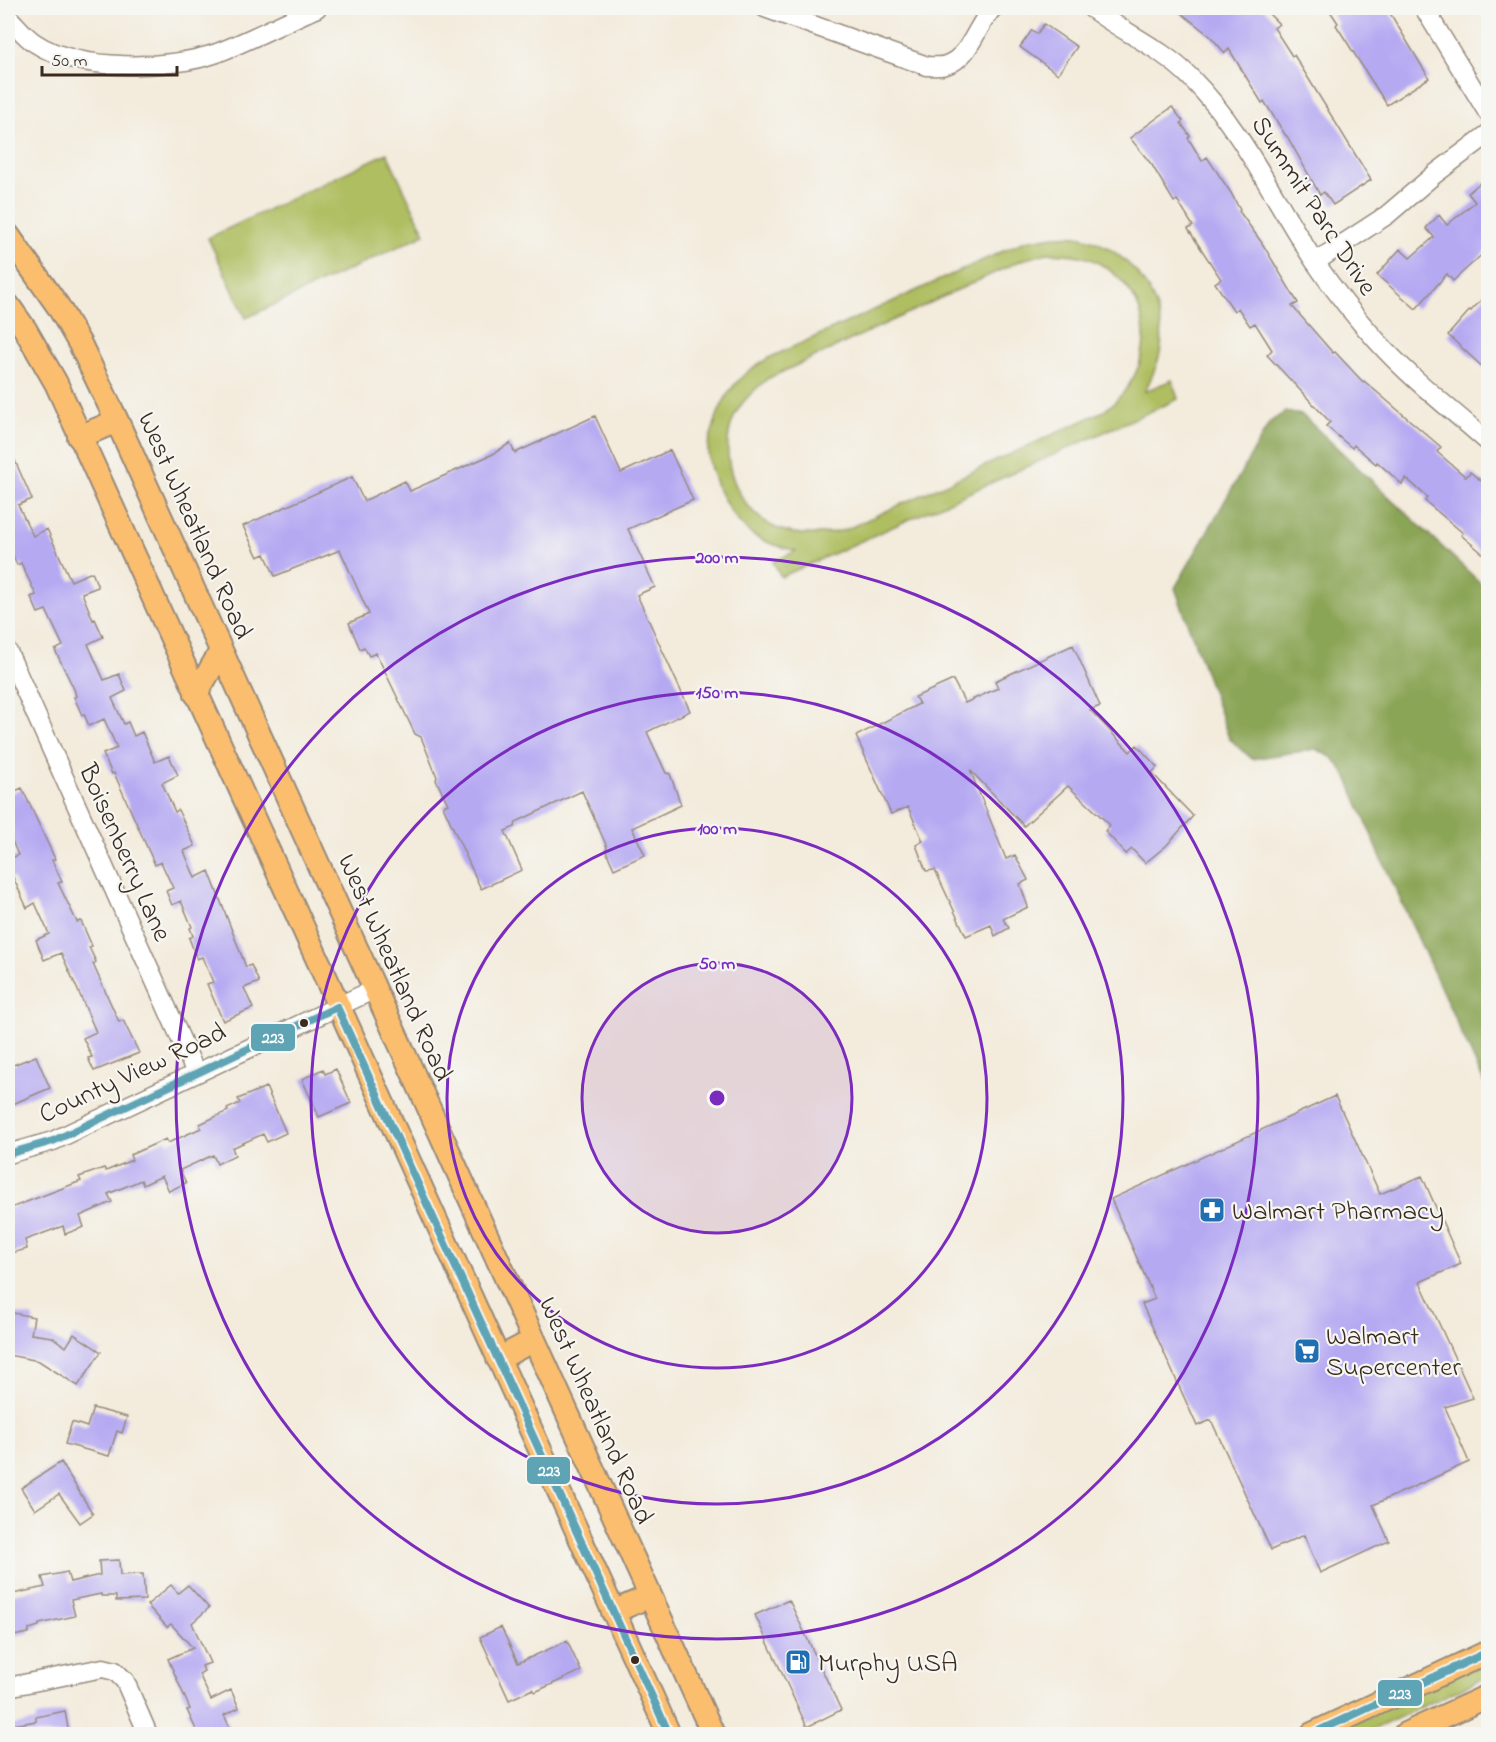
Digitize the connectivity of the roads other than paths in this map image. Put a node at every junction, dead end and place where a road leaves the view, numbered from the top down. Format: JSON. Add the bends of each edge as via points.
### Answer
{"nodes":[{"id":1,"x":318,"y":8,"type":"edge"},
{"id":2,"x":765,"y":8,"type":"edge"},
{"id":3,"x":993,"y":8,"type":"edge"},
{"id":4,"x":1091,"y":8,"type":"edge"},
{"id":5,"x":1424,"y":8,"type":"edge"},
{"id":6,"x":284,"y":14,"type":"edge"},
{"id":7,"x":9,"y":18,"type":"edge"},
{"id":8,"x":1488,"y":113,"type":"edge"},
{"id":9,"x":1488,"y":134,"type":"edge"},
{"id":10,"x":8,"y":235,"type":"edge"},
{"id":11,"x":1315,"y":262,"type":"junction"},
{"id":12,"x":8,"y":306,"type":"edge"},
{"id":13,"x":117,"y":421,"type":"junction"},
{"id":14,"x":79,"y":437,"type":"junction"},
{"id":15,"x":1488,"y":442,"type":"edge"},
{"id":16,"x":222,"y":651,"type":"junction"},
{"id":17,"x":8,"y":652,"type":"edge"},
{"id":18,"x":196,"y":694,"type":"junction"},
{"id":19,"x":375,"y":989,"type":"junction"},
{"id":20,"x":337,"y":1006,"type":"junction"},
{"id":21,"x":196,"y":1073,"type":"junction"},
{"id":22,"x":8,"y":1154,"type":"edge"},
{"id":23,"x":534,"y":1340,"type":"junction"},
{"id":24,"x":498,"y":1359,"type":"junction"},
{"id":25,"x":650,"y":1596,"type":"junction"},
{"id":26,"x":613,"y":1612,"type":"junction"},
{"id":27,"x":1488,"y":1652,"type":"edge"},
{"id":28,"x":8,"y":1687,"type":"edge"},
{"id":29,"x":1488,"y":1696,"type":"edge"},
{"id":30,"x":148,"y":1734,"type":"edge"},
{"id":31,"x":669,"y":1734,"type":"edge"},
{"id":32,"x":713,"y":1734,"type":"edge"},
{"id":33,"x":1312,"y":1734,"type":"edge"},
{"id":34,"x":1405,"y":1734,"type":"edge"}],
"edges":[{"from":1,"to":6,"type":"street"},
{"from":2,"to":3,"type":"street","via":[[927,66],[945,66],[963,55]]},
{"from":4,"to":11,"type":"street","name":"Summit Parc Drive","via":[[1161,51],[1212,100]]},
{"from":5,"to":8,"type":"street"},
{"from":6,"to":7,"type":"street","via":[[216,53],[166,64],[112,65],[69,58],[35,43]]},
{"from":9,"to":11,"type":"street","via":[[1387,215]]},
{"from":10,"to":13,"type":"main road","name":"West Wheatland Road","via":[[58,306]]},
{"from":11,"to":15,"type":"street","name":"Summit Parc Drive","via":[[1378,343]]},
{"from":12,"to":14,"type":"main road","via":[[51,374]]},
{"from":13,"to":14,"type":"main road"},
{"from":13,"to":16,"type":"main road","name":"West Wheatland Road"},
{"from":14,"to":18,"type":"main road"},
{"from":16,"to":18,"type":"main road"},
{"from":16,"to":19,"type":"main road","name":"West Wheatland Road"},
{"from":17,"to":21,"type":"street","name":"Boisenberry Lane"},
{"from":18,"to":20,"type":"main road"},
{"from":19,"to":20,"type":"street","name":"County View Road"},
{"from":19,"to":23,"type":"main road","name":"West Wheatland Road"},
{"from":20,"to":21,"type":"street","name":"County View Road"},
{"from":20,"to":24,"type":"main road"},
{"from":21,"to":22,"type":"street","name":"County View Road","via":[[53,1141]]},
{"from":23,"to":24,"type":"main road"},
{"from":23,"to":25,"type":"main road","name":"West Wheatland Road"},
{"from":24,"to":26,"type":"main road"},
{"from":25,"to":26,"type":"main road"},
{"from":25,"to":32,"type":"main road","name":"West Wheatland Road"},
{"from":26,"to":31,"type":"main road"},
{"from":27,"to":33,"type":"main road"},
{"from":28,"to":30,"type":"street","via":[[103,1668],[115,1671],[124,1680]]},
{"from":29,"to":34,"type":"main road"}]}
